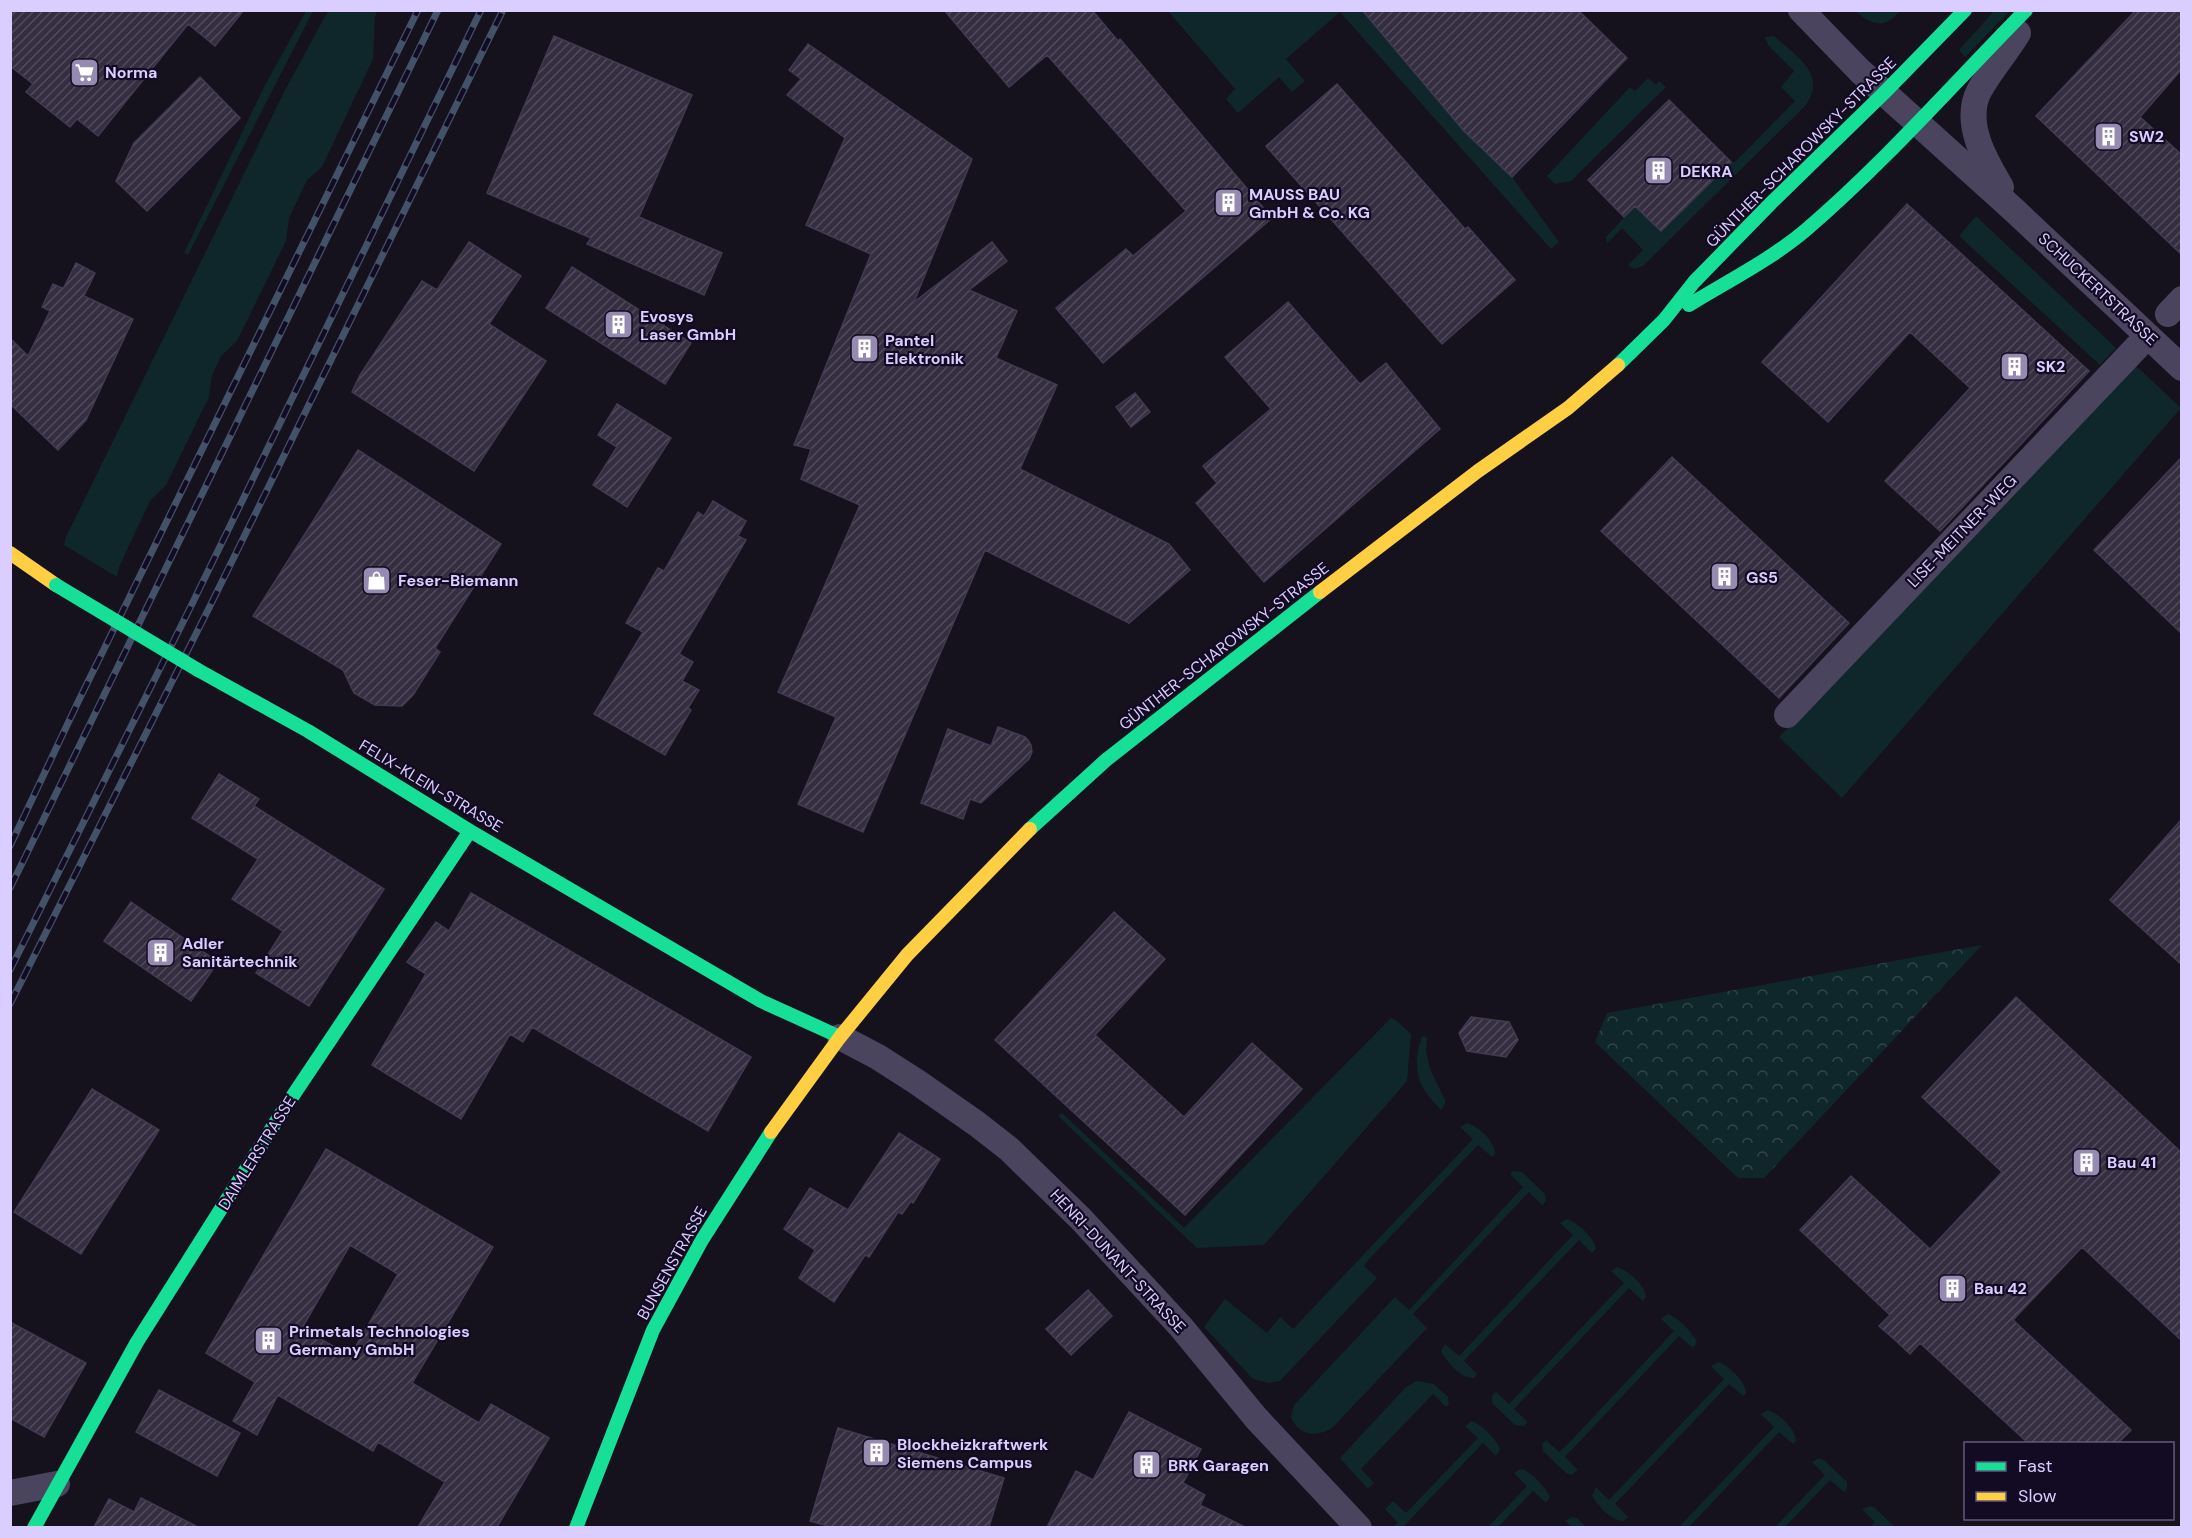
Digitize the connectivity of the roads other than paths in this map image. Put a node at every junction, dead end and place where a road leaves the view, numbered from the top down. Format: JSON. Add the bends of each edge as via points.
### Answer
{"nodes":[{"id":1,"x":1801,"y":10,"type":"edge"},
{"id":2,"x":1965,"y":10,"type":"edge"},
{"id":3,"x":2026,"y":10,"type":"edge"},
{"id":4,"x":2031,"y":10,"type":"edge"},
{"id":5,"x":1884,"y":93,"type":"junction"},
{"id":6,"x":1915,"y":122,"type":"junction"},
{"id":7,"x":2015,"y":211,"type":"junction"},
{"id":8,"x":1664,"y":320,"type":"junction"},
{"id":9,"x":2137,"y":347,"type":"dead end"},
{"id":10,"x":2181,"y":368,"type":"edge"},
{"id":11,"x":10,"y":553,"type":"edge"},
{"id":12,"x":1787,"y":715,"type":"dead end"},
{"id":13,"x":470,"y":831,"type":"junction"},
{"id":14,"x":840,"y":1037,"type":"junction"},
{"id":15,"x":57,"y":1484,"type":"junction"},
{"id":16,"x":10,"y":1493,"type":"edge"},
{"id":17,"x":34,"y":1527,"type":"edge"},
{"id":18,"x":576,"y":1527,"type":"edge"},
{"id":19,"x":1359,"y":1527,"type":"edge"}],
"edges":[{"from":1,"to":5,"type":"street","name":"SCHUCKERTSTRASSE"},
{"from":2,"to":5,"type":"street","name":"GÜNTHER-SCHAROWSKY-STRASSE"},
{"from":3,"to":6,"type":"street","name":"GÜNTHER-SCHAROWSKY-STRASSE"},
{"from":4,"to":7,"type":"street","name":"SCHUCKERTSTRASSE","via":[[1978,93],[1974,106],[1973,119],[1984,158]]},
{"from":5,"to":6,"type":"street","name":"SCHUCKERTSTRASSE"},
{"from":5,"to":8,"type":"street","name":"GÜNTHER-SCHAROWSKY-STRASSE","via":[[1694,282]]},
{"from":6,"to":7,"type":"street","name":"SCHUCKERTSTRASSE"},
{"from":6,"to":8,"type":"street","name":"GÜNTHER-SCHAROWSKY-STRASSE","via":[[1806,230]]},
{"from":7,"to":10,"type":"street","name":"SCHUCKERTSTRASSE"},
{"from":8,"to":14,"type":"street","name":"GÜNTHER-SCHAROWSKY-STRASSE","via":[[1568,408],[1387,539],[1083,781],[1019,839],[907,955]]},
{"from":9,"to":12,"type":"street","name":"LISE-MEITNER-WEG"},
{"from":11,"to":13,"type":"street","name":"FELIX-KLEIN-STRASSE","bridge":true,"via":[[56,585],[308,731]]},
{"from":13,"to":14,"type":"street","name":"FELIX-KLEIN-STRASSE","via":[[761,1001]]},
{"from":13,"to":15,"type":"street","name":"DAIMLERSTRASSE","via":[[277,1119],[137,1342]]},
{"from":14,"to":18,"type":"street","name":"BUNSENSTRASSE","via":[[734,1187],[653,1330]]},
{"from":14,"to":19,"type":"street","name":"HENRI-DUNANT-STRASSE","via":[[897,1070],[1009,1149],[1081,1219],[1181,1327],[1256,1418]]},
{"from":15,"to":16,"type":"street"},
{"from":15,"to":17,"type":"street","name":"DAIMLERSTRASSE"}]}
